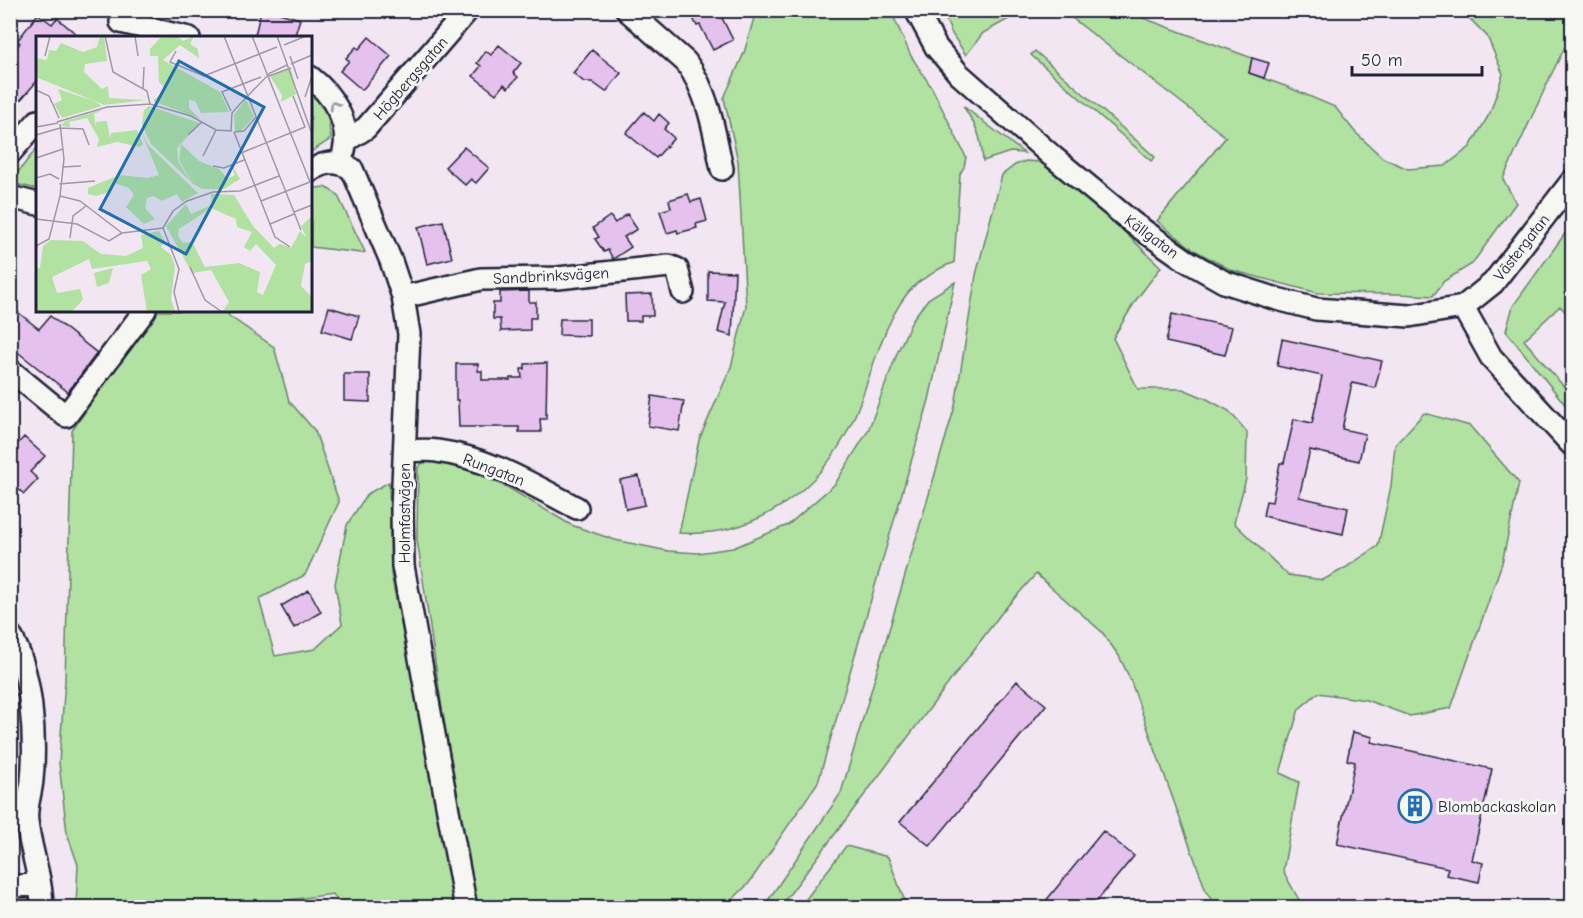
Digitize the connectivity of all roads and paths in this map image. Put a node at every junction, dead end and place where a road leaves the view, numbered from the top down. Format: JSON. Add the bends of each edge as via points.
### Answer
{"nodes":[{"id":1,"x":468,"y":10,"type":"edge"},
{"id":2,"x":627,"y":10,"type":"edge"},
{"id":3,"x":916,"y":10,"type":"edge"},
{"id":4,"x":120,"y":23,"type":"edge"},
{"id":5,"x":180,"y":36,"type":"edge"},
{"id":6,"x":312,"y":79,"type":"edge"},
{"id":7,"x":36,"y":123,"type":"edge"},
{"id":8,"x":347,"y":140,"type":"junction"},
{"id":9,"x":10,"y":153,"type":"edge"},
{"id":10,"x":341,"y":163,"type":"junction"},
{"id":11,"x":722,"y":168,"type":"dead end"},
{"id":12,"x":312,"y":170,"type":"edge"},
{"id":13,"x":1572,"y":181,"type":"edge"},
{"id":14,"x":10,"y":197,"type":"edge"},
{"id":15,"x":36,"y":204,"type":"edge"},
{"id":16,"x":683,"y":292,"type":"dead end"},
{"id":17,"x":403,"y":297,"type":"junction"},
{"id":18,"x":1463,"y":307,"type":"junction"},
{"id":19,"x":144,"y":312,"type":"edge"},
{"id":20,"x":10,"y":370,"type":"edge"},
{"id":21,"x":1572,"y":445,"type":"edge"},
{"id":22,"x":405,"y":451,"type":"junction"},
{"id":23,"x":577,"y":508,"type":"dead end"},
{"id":24,"x":10,"y":635,"type":"edge"},
{"id":25,"x":40,"y":885,"type":"junction"},
{"id":26,"x":10,"y":886,"type":"edge"},
{"id":27,"x":42,"y":908,"type":"edge"},
{"id":28,"x":466,"y":908,"type":"edge"}],
"edges":[{"from":1,"to":8,"type":"street","name":"Högbergsgatan","via":[[366,128]]},
{"from":2,"to":11,"type":"street","via":[[692,71],[704,92]]},
{"from":3,"to":18,"type":"street","name":"Källgatan","via":[[936,47],[959,74],[1133,224],[1224,282],[1316,309],[1410,316]]},
{"from":4,"to":5,"type":"street"},
{"from":8,"to":6,"type":"street","one_way":true,"via":[[338,107]]},
{"from":7,"to":9,"type":"street"},
{"from":8,"to":10,"type":"street"},
{"from":10,"to":12,"type":"street","via":[[332,161]]},
{"from":10,"to":17,"type":"street","name":"Holmfastvägen","via":[[352,169]]},
{"from":13,"to":18,"type":"street","name":"Västergatan","via":[[1493,284]]},
{"from":14,"to":15,"type":"street"},
{"from":16,"to":17,"type":"street","name":"Sandbrinksvägen","via":[[677,269],[669,266],[558,278],[481,279]]},
{"from":17,"to":22,"type":"street","name":"Holmfastvägen","via":[[409,334]]},
{"from":18,"to":21,"type":"street","via":[[1491,357]]},
{"from":19,"to":20,"type":"street","via":[[66,416]]},
{"from":22,"to":23,"type":"street","name":"Rungatan","via":[[435,450],[474,458],[510,472]]},
{"from":22,"to":28,"type":"street","name":"Holmfastvägen","via":[[403,566]]},
{"from":24,"to":25,"type":"street","via":[[26,669],[34,748],[26,818]]},
{"from":25,"to":26,"type":"street"},
{"from":25,"to":27,"type":"street"}]}
